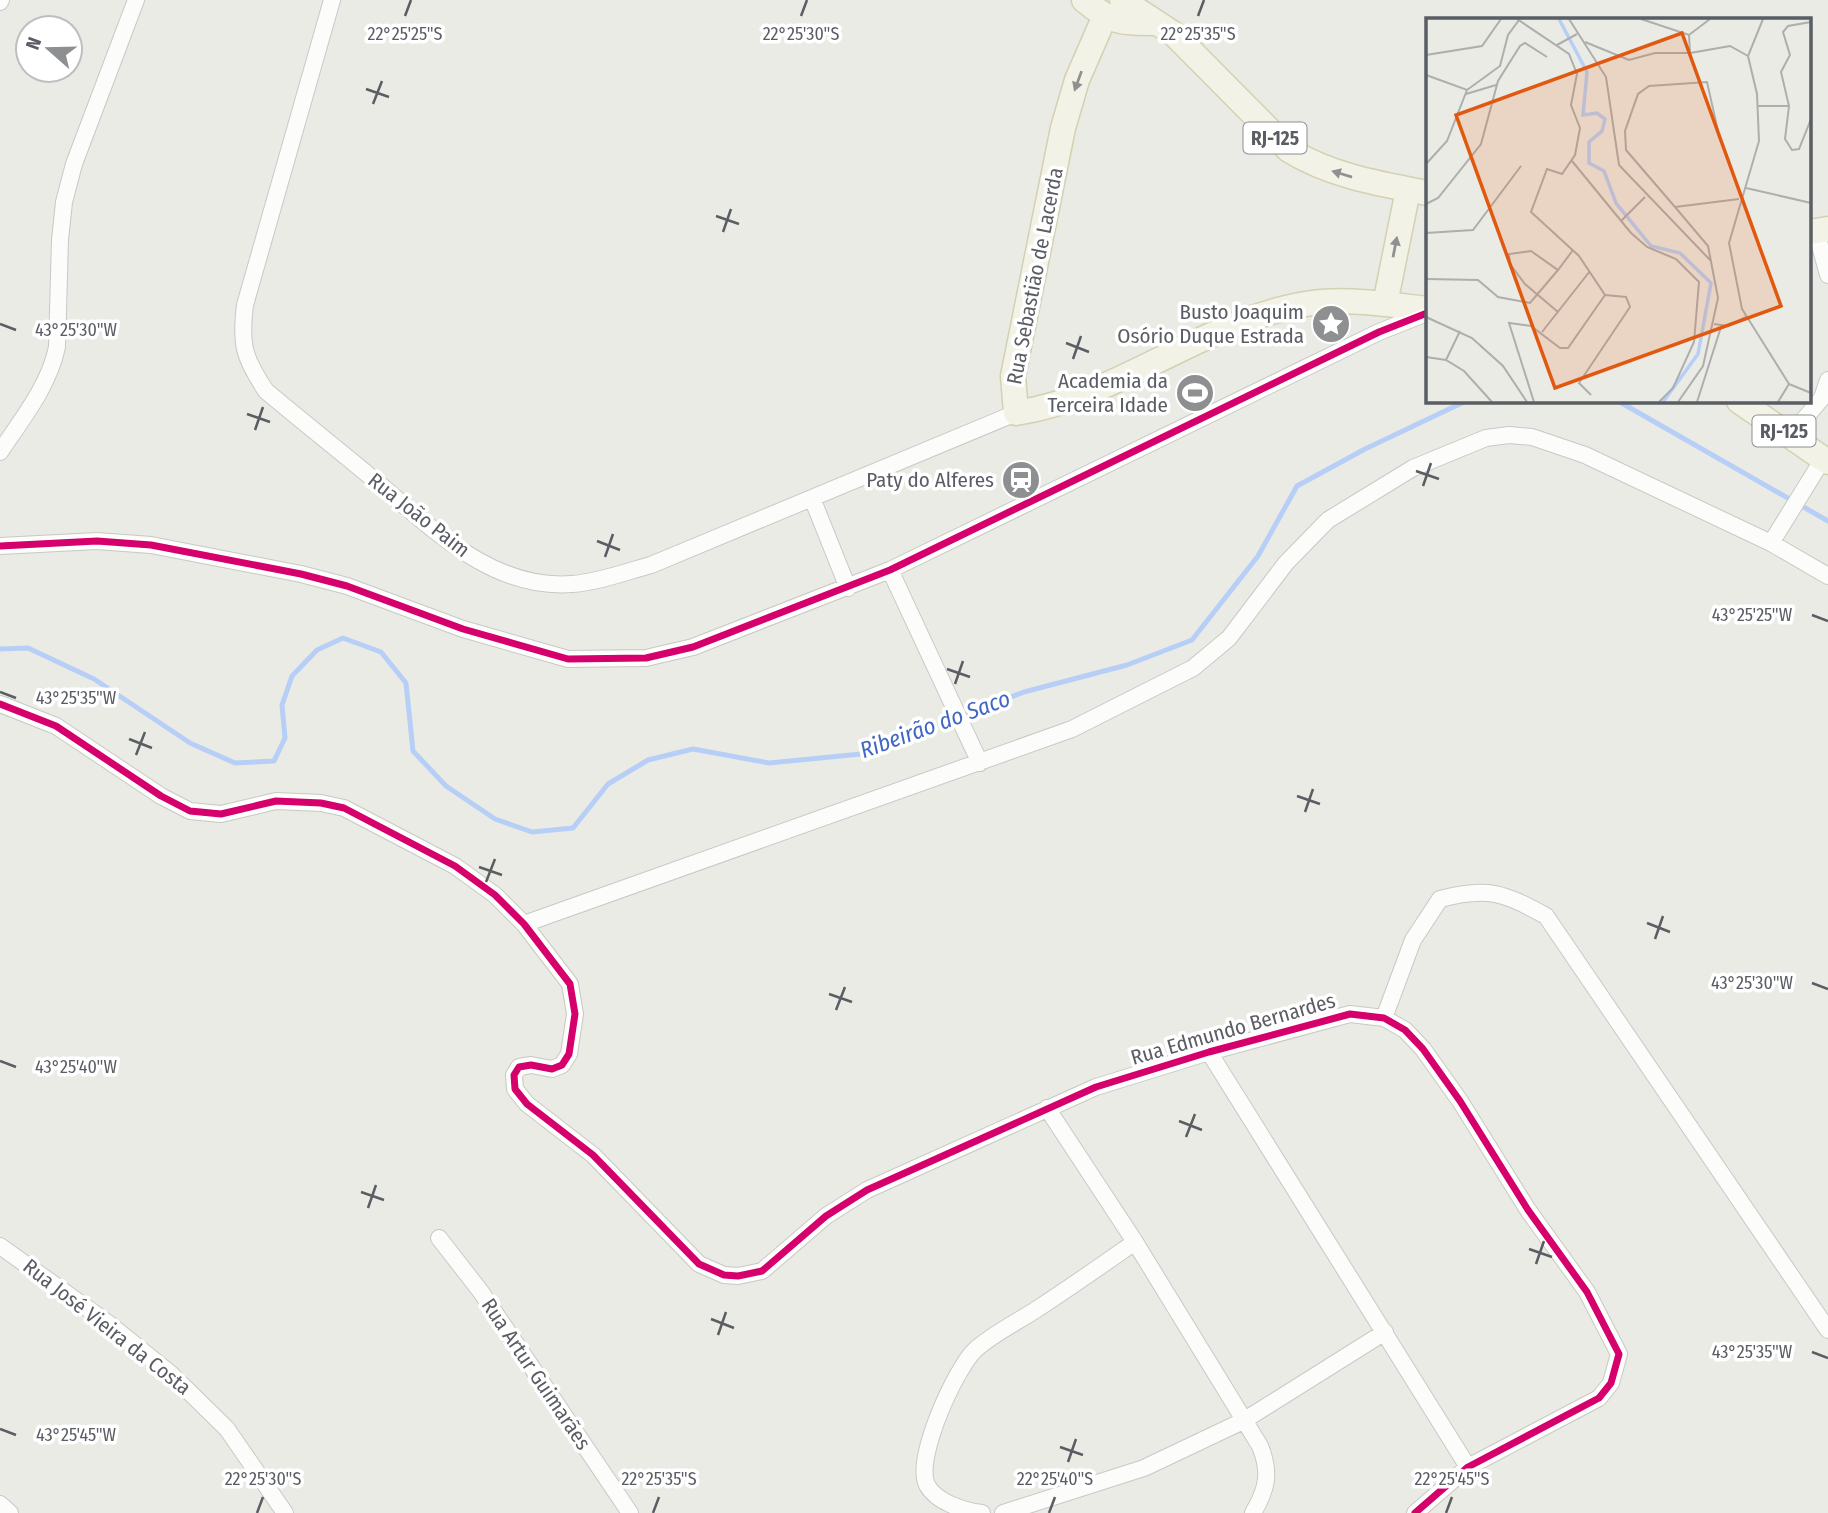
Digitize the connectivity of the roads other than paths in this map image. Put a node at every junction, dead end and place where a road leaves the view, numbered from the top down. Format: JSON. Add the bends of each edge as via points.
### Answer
{"nodes":[{"id":1,"x":136,"y":0,"type":"edge"},
{"id":2,"x":332,"y":0,"type":"edge"},
{"id":3,"x":1084,"y":0,"type":"edge"},
{"id":4,"x":1122,"y":0,"type":"edge"},
{"id":5,"x":1104,"y":18,"type":"junction"},
{"id":6,"x":1165,"y":29,"type":"junction"},
{"id":7,"x":1418,"y":191,"type":"edge"},
{"id":8,"x":1818,"y":231,"type":"edge"},
{"id":9,"x":1828,"y":275,"type":"edge"},
{"id":10,"x":1385,"y":304,"type":"junction"},
{"id":11,"x":1426,"y":311,"type":"edge"},
{"id":12,"x":1426,"y":311,"type":"edge"},
{"id":13,"x":1828,"y":380,"type":"edge"},
{"id":14,"x":1825,"y":400,"type":"edge"},
{"id":15,"x":1740,"y":402,"type":"edge"},
{"id":16,"x":1016,"y":413,"type":"junction"},
{"id":17,"x":1790,"y":436,"type":"junction"},
{"id":18,"x":0,"y":452,"type":"edge"},
{"id":19,"x":1825,"y":460,"type":"edge"},
{"id":20,"x":812,"y":498,"type":"junction"},
{"id":21,"x":1771,"y":543,"type":"junction"},
{"id":22,"x":0,"y":546,"type":"edge"},
{"id":23,"x":890,"y":570,"type":"junction"},
{"id":24,"x":1828,"y":576,"type":"edge"},
{"id":25,"x":848,"y":588,"type":"junction"},
{"id":26,"x":0,"y":704,"type":"edge"},
{"id":27,"x":980,"y":763,"type":"junction"},
{"id":28,"x":524,"y":924,"type":"junction"},
{"id":29,"x":1384,"y":1018,"type":"junction"},
{"id":30,"x":1209,"y":1052,"type":"junction"},
{"id":31,"x":1048,"y":1108,"type":"junction"},
{"id":32,"x":439,"y":1238,"type":"dead end"},
{"id":33,"x":1135,"y":1242,"type":"junction"},
{"id":34,"x":0,"y":1246,"type":"edge"},
{"id":35,"x":1828,"y":1330,"type":"edge"},
{"id":36,"x":1385,"y":1332,"type":"junction"},
{"id":37,"x":1243,"y":1421,"type":"junction"},
{"id":38,"x":1468,"y":1467,"type":"junction"},
{"id":39,"x":0,"y":1504,"type":"edge"},
{"id":40,"x":10,"y":1513,"type":"edge"},
{"id":41,"x":285,"y":1513,"type":"edge"},
{"id":42,"x":630,"y":1513,"type":"edge"},
{"id":43,"x":982,"y":1513,"type":"edge"},
{"id":44,"x":1003,"y":1513,"type":"edge"},
{"id":45,"x":1253,"y":1513,"type":"edge"},
{"id":46,"x":1415,"y":1513,"type":"edge"}],
"edges":[{"from":1,"to":18,"type":"street","via":[[64,202],[54,363]]},
{"from":2,"to":20,"type":"street","name":"Rua João Paim","via":[[245,305],[242,346],[266,391],[457,549],[498,572],[535,581],[571,584],[650,565]]},
{"from":3,"to":5,"type":"main road"},
{"from":4,"to":6,"type":"main road","number":"RJ-125"},
{"from":5,"to":6,"type":"main road"},
{"from":5,"to":16,"type":"main road","name":"Rua Sebastião de Lacerda","one_way":true,"via":[[1077,80],[1063,128],[1013,376]]},
{"from":7,"to":6,"type":"main road","number":"RJ-125","one_way":true,"via":[[1343,175],[1289,150]]},
{"from":10,"to":7,"type":"main road","number":"RJ-125","one_way":true},
{"from":8,"to":9,"type":"street"},
{"from":10,"to":11,"type":"main road","name":"Rua Sebastião de Lacerda"},
{"from":10,"to":16,"type":"main road","name":"Rua Sebastião de Lacerda","via":[[1348,301],[1296,307],[1234,326],[1074,398]]},
{"from":12,"to":23,"type":"street"},
{"from":13,"to":14,"type":"street"},
{"from":14,"to":17,"type":"street"},
{"from":15,"to":17,"type":"main road","number":"RJ-125"},
{"from":16,"to":20,"type":"street","name":"Rua João Paim"},
{"from":17,"to":19,"type":"main road","number":"RJ-125"},
{"from":19,"to":21,"type":"street"},
{"from":20,"to":25,"type":"street"},
{"from":21,"to":24,"type":"street"},
{"from":21,"to":27,"type":"street","via":[[1585,455],[1532,437],[1486,438],[1413,468],[1328,520],[1286,563],[1229,638],[1192,668],[1072,729]]},
{"from":22,"to":25,"type":"street","via":[[97,541],[151,545],[301,574],[523,647],[568,659],[606,661],[693,647]]},
{"from":23,"to":25,"type":"street"},
{"from":23,"to":27,"type":"street"},
{"from":26,"to":28,"type":"street","via":[[56,726],[190,811],[221,814],[276,801],[344,808],[455,866],[495,895]]},
{"from":27,"to":28,"type":"street"},
{"from":28,"to":31,"type":"street","name":"Rua Edmundo Bernardes","via":[[570,984],[575,1014],[569,1054],[562,1065],[552,1069],[519,1067],[514,1075],[516,1089],[527,1104],[593,1155],[699,1264],[724,1275],[762,1271],[826,1216],[867,1190]]},
{"from":29,"to":30,"type":"street","name":"Rua Edmundo Bernardes","via":[[1350,1014]]},
{"from":29,"to":35,"type":"street","via":[[1413,940],[1440,899],[1471,890],[1511,897],[1546,916]]},
{"from":29,"to":38,"type":"street","name":"Rua Edmundo Bernardes","via":[[1405,1030],[1445,1080],[1587,1292],[1619,1354],[1611,1383],[1599,1398]]},
{"from":30,"to":31,"type":"street","name":"Rua Edmundo Bernardes","via":[[1096,1087]]},
{"from":30,"to":36,"type":"street"},
{"from":31,"to":33,"type":"street"},
{"from":32,"to":42,"type":"street","name":"Rua Artur Guimarães","via":[[481,1292]]},
{"from":33,"to":37,"type":"street"},
{"from":33,"to":43,"type":"street","via":[[978,1348],[955,1377],[929,1448],[925,1478],[937,1496]]},
{"from":34,"to":41,"type":"street","name":"Rua José Vieira da Costa","via":[[171,1374],[228,1429]]},
{"from":36,"to":37,"type":"street"},
{"from":36,"to":38,"type":"street"},
{"from":37,"to":44,"type":"street","via":[[1144,1468]]},
{"from":37,"to":45,"type":"street","via":[[1268,1466],[1264,1493]]},
{"from":38,"to":46,"type":"street","name":"Rua Edmundo Bernardes"},
{"from":39,"to":40,"type":"street"}]}
